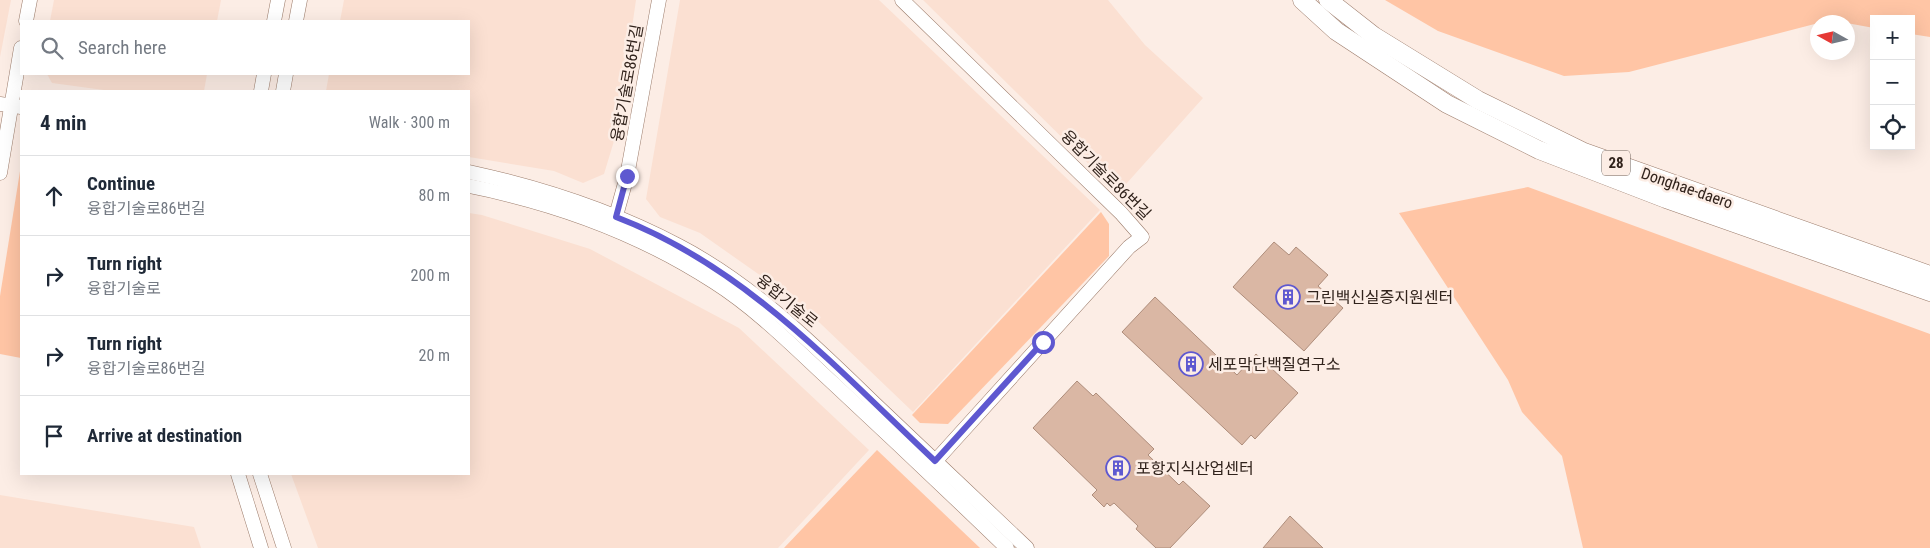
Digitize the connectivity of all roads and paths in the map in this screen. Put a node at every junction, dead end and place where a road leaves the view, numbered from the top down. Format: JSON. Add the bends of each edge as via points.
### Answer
{"nodes":[{"id":1,"x":30,"y":0,"type":"edge"},
{"id":2,"x":278,"y":0,"type":"edge"},
{"id":3,"x":300,"y":0,"type":"edge"},
{"id":4,"x":659,"y":0,"type":"edge"},
{"id":5,"x":902,"y":0,"type":"edge"},
{"id":6,"x":1302,"y":0,"type":"edge"},
{"id":7,"x":1328,"y":0,"type":"edge"},
{"id":8,"x":26,"y":20,"type":"edge"},
{"id":9,"x":274,"y":20,"type":"edge"},
{"id":10,"x":296,"y":20,"type":"edge"},
{"id":11,"x":20,"y":54,"type":"edge"},
{"id":12,"x":264,"y":75,"type":"edge"},
{"id":13,"x":286,"y":75,"type":"edge"},
{"id":14,"x":261,"y":90,"type":"edge"},
{"id":15,"x":283,"y":90,"type":"edge"},
{"id":16,"x":11,"y":105,"type":"edge"},
{"id":17,"x":10,"y":120,"type":"edge"},
{"id":18,"x":470,"y":172,"type":"edge"},
{"id":19,"x":0,"y":173,"type":"edge"},
{"id":20,"x":470,"y":186,"type":"edge"},
{"id":21,"x":614,"y":223,"type":"junction"},
{"id":22,"x":1930,"y":275,"type":"edge"},
{"id":23,"x":1930,"y":292,"type":"edge"},
{"id":24,"x":931,"y":466,"type":"junction"},
{"id":25,"x":238,"y":475,"type":"edge"},
{"id":26,"x":260,"y":475,"type":"edge"},
{"id":27,"x":260,"y":548,"type":"edge"},
{"id":28,"x":284,"y":548,"type":"edge"},
{"id":29,"x":1007,"y":548,"type":"edge"},
{"id":30,"x":1027,"y":548,"type":"edge"}],
"edges":[{"from":1,"to":8,"type":"street"},
{"from":2,"to":9,"type":"street"},
{"from":3,"to":10,"type":"street"},
{"from":4,"to":21,"type":"street","name":"융합기술로86번길","via":[[627,176]]},
{"from":5,"to":24,"type":"street","name":"융합기술로86번길","via":[[1142,237]]},
{"from":6,"to":23,"type":"main road","via":[[1336,31],[1446,104],[1539,150],[1666,199]]},
{"from":7,"to":22,"type":"main road","name":"Donghae-daero","number":"28","via":[[1374,36],[1478,100],[1584,152]]},
{"from":11,"to":16,"type":"street"},
{"from":12,"to":14,"type":"street"},
{"from":13,"to":15,"type":"street"},
{"from":16,"to":17,"type":"street"},
{"from":17,"to":19,"type":"street"},
{"from":18,"to":21,"type":"street","name":"융합기술로","via":[[577,202]]},
{"from":20,"to":21,"type":"street","name":"융합기술로"},
{"from":21,"to":24,"type":"street","name":"융합기술로","via":[[714,282],[755,313]]},
{"from":24,"to":29,"type":"street","name":"융합기술로"},
{"from":24,"to":30,"type":"street","name":"융합기술로"},
{"from":25,"to":27,"type":"street"},
{"from":26,"to":28,"type":"street"}]}
